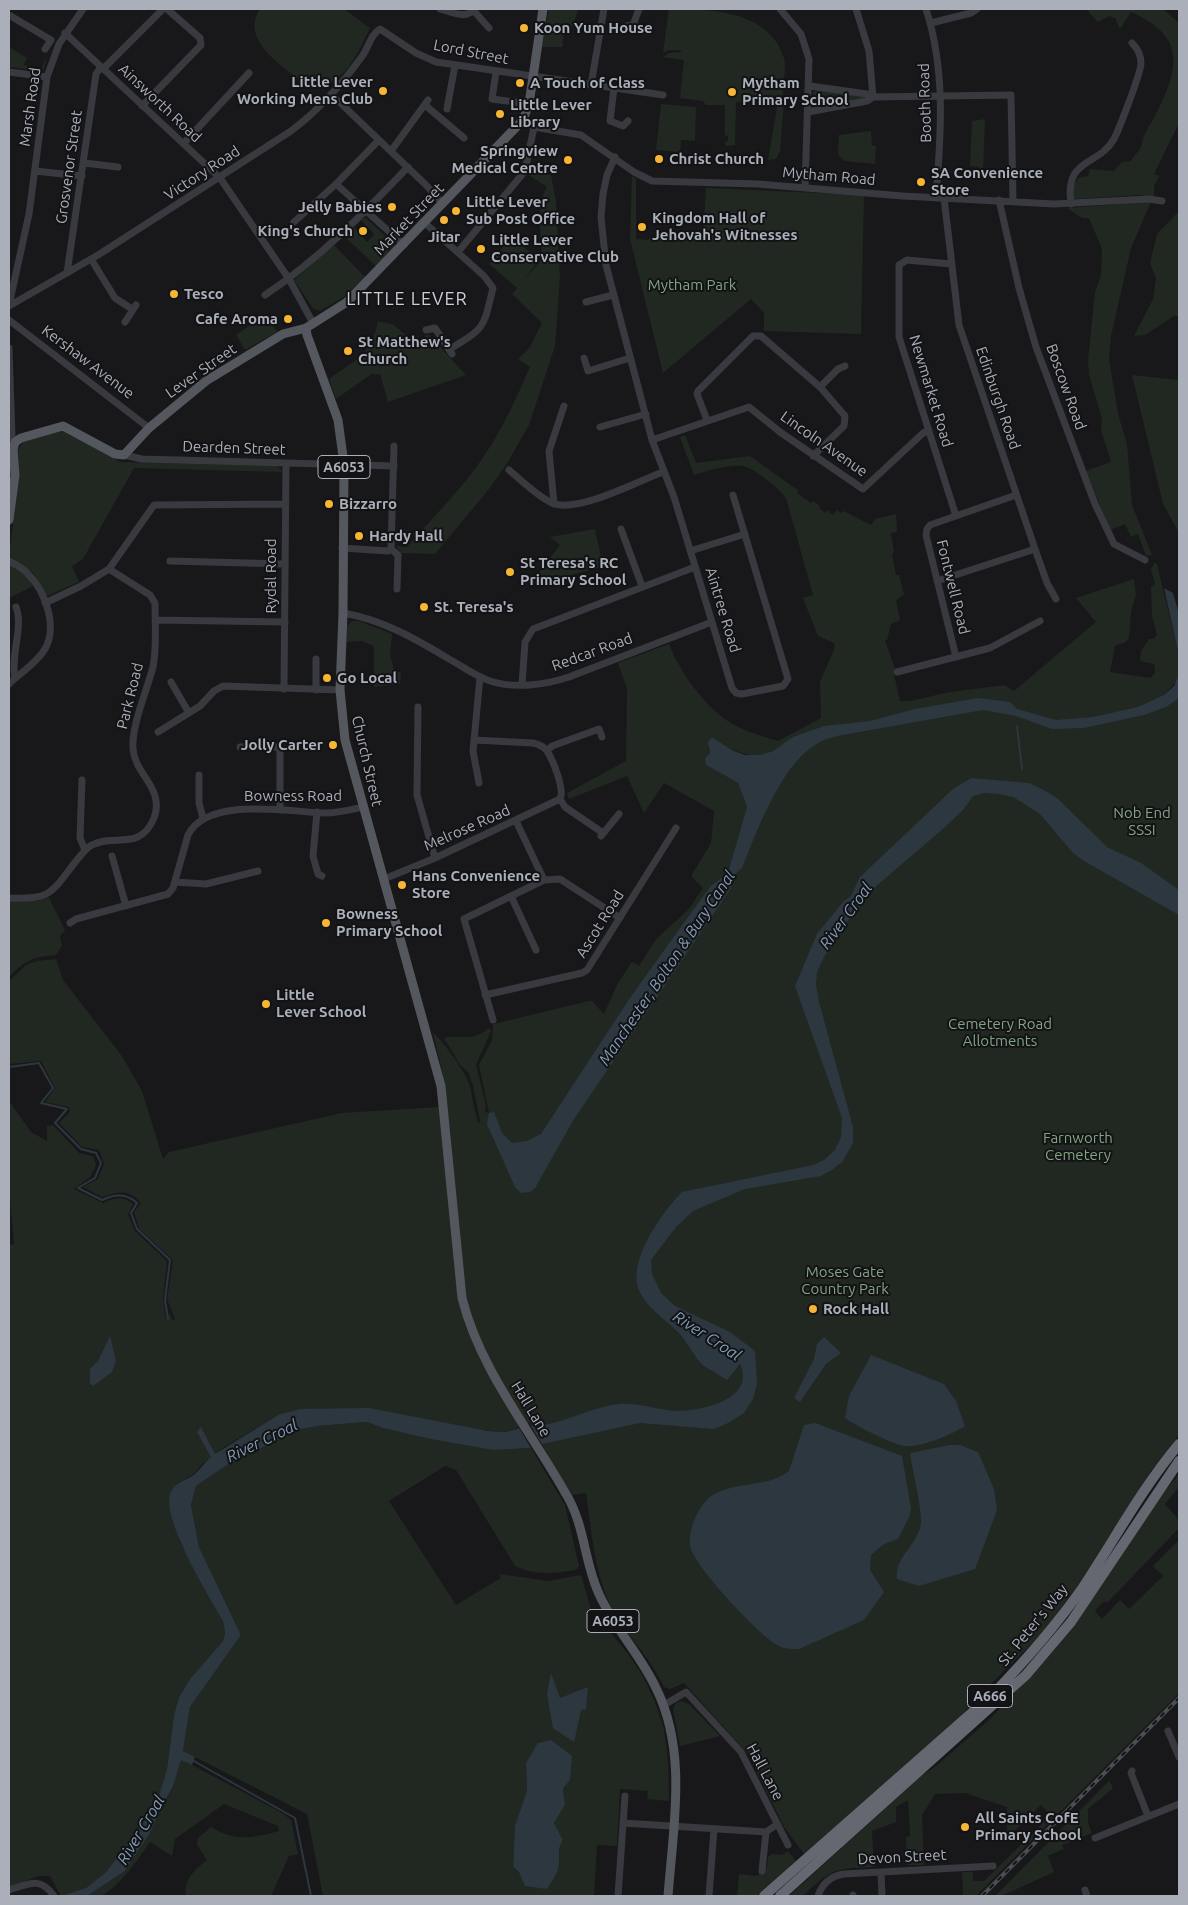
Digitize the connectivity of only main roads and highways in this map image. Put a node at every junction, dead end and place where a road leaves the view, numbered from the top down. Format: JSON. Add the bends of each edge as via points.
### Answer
{"nodes":[{"id":1,"x":543,"y":9,"type":"edge"},
{"id":2,"x":310,"y":325,"type":"junction"},
{"id":3,"x":9,"y":520,"type":"edge"},
{"id":4,"x":444,"y":1106,"type":"joint"},
{"id":5,"x":1179,"y":1444,"type":"edge"},
{"id":6,"x":1179,"y":1462,"type":"edge"},
{"id":7,"x":668,"y":1896,"type":"edge"},
{"id":8,"x":764,"y":1896,"type":"edge"},
{"id":9,"x":780,"y":1896,"type":"edge"}],
"edges":[{"from":1,"to":2,"type":"main road","name":"Market Street","via":[[534,78],[523,120],[347,302]]},
{"from":2,"to":3,"type":"main road","name":"Lever Street","via":[[283,334],[206,381],[149,428],[124,455],[115,454],[63,426],[21,438],[15,442],[13,450],[15,476]]},
{"from":2,"to":4,"type":"main road","name":"Church Street","number":"A6053","via":[[307,335],[338,420],[344,464],[340,690],[345,740],[437,1065]]},
{"from":4,"to":7,"type":"main road","name":"Hall Lane","number":"A6053","via":[[462,1298],[469,1326],[484,1360],[574,1508],[598,1592],[618,1630],[644,1665],[664,1705],[673,1740],[676,1778]]},
{"from":5,"to":8,"type":"highway","name":"St. Peter's Way","number":"A666","via":[[1083,1587],[1023,1663],[992,1695]]},
{"from":6,"to":9,"type":"highway","name":"St. Peter's Way","number":"A666","via":[[1071,1622],[1026,1675]]}]}
